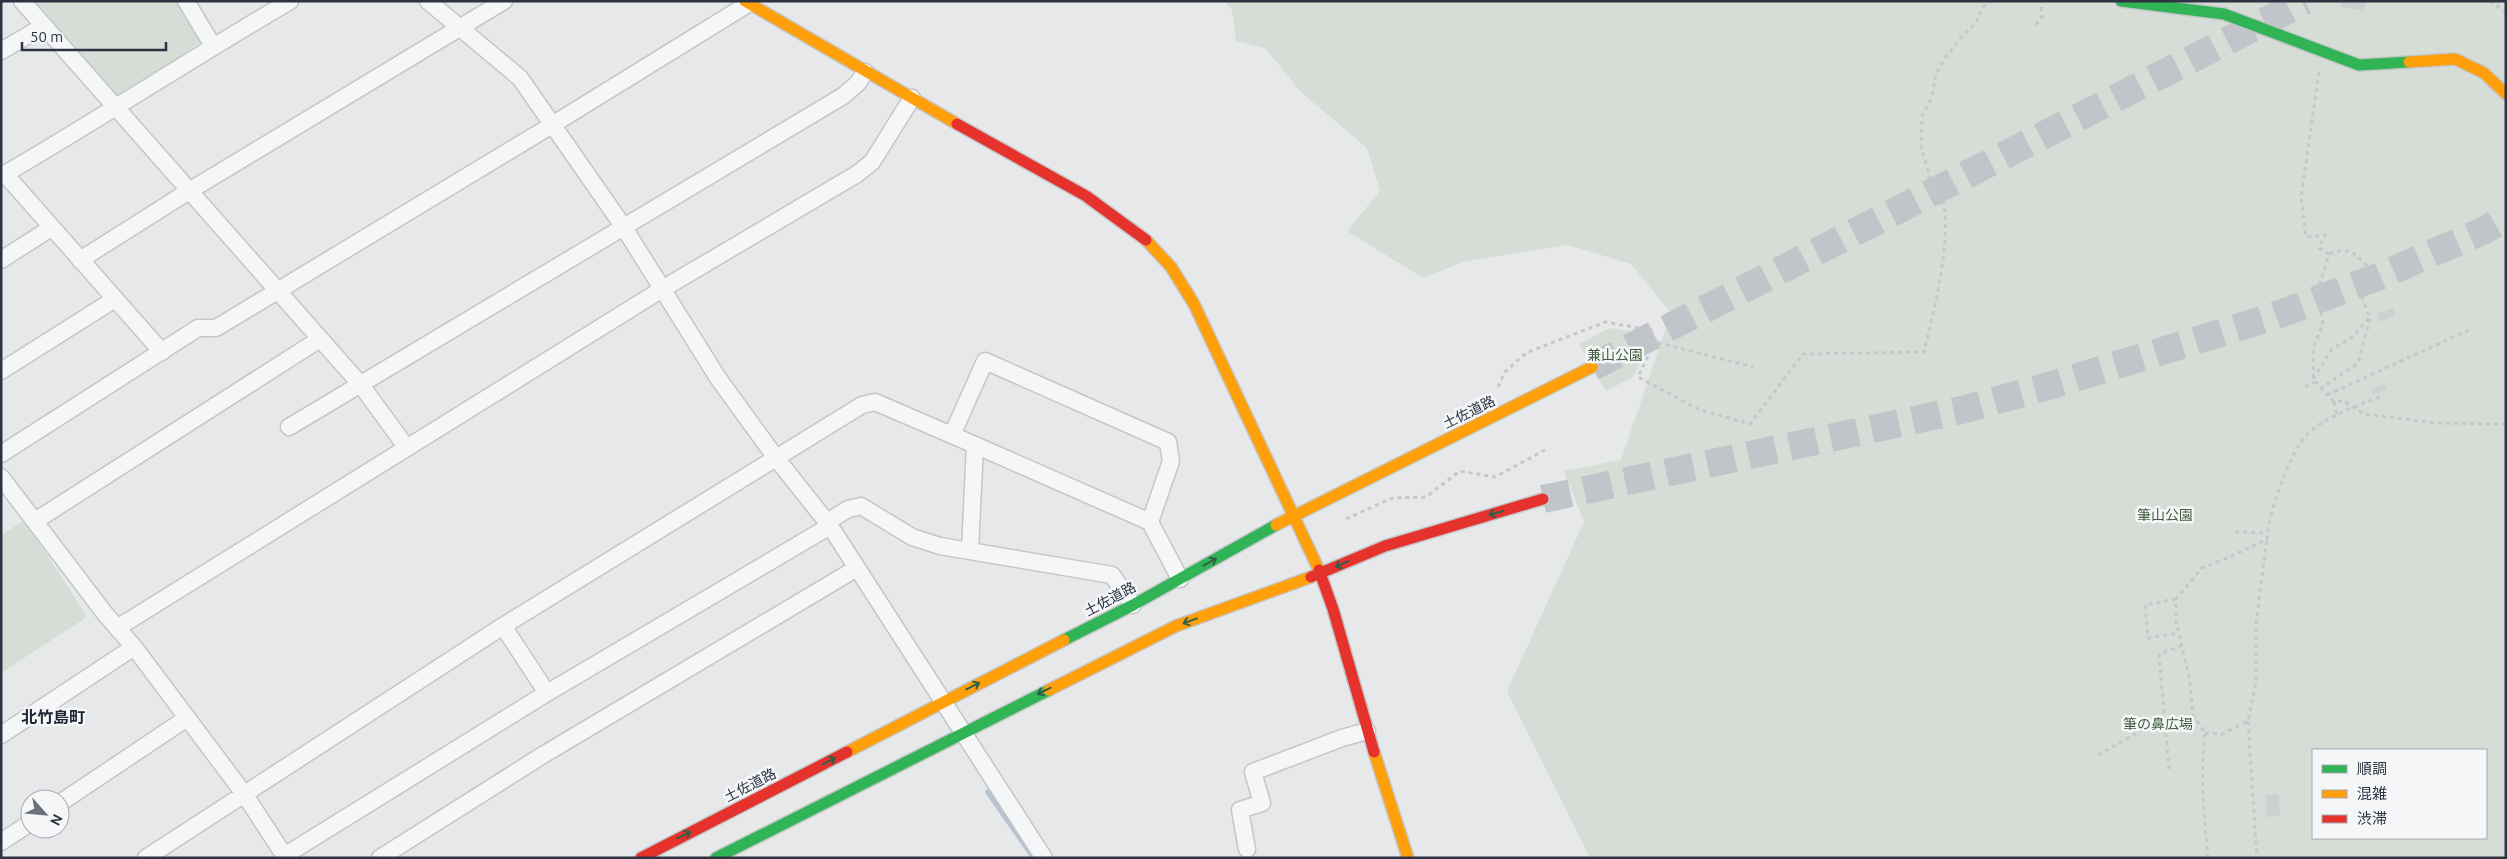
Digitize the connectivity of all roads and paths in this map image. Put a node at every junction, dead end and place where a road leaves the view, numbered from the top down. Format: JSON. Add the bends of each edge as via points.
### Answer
{"nodes":[{"id":1,"x":22,"y":1,"type":"edge"},
{"id":2,"x":186,"y":1,"type":"edge"},
{"id":3,"x":290,"y":1,"type":"edge"},
{"id":4,"x":428,"y":1,"type":"edge"},
{"id":5,"x":504,"y":1,"type":"edge"},
{"id":6,"x":1990,"y":1,"type":"edge"},
{"id":7,"x":2041,"y":1,"type":"edge"},
{"id":8,"x":2121,"y":1,"type":"edge"},
{"id":9,"x":2490,"y":1,"type":"edge"},
{"id":10,"x":746,"y":2,"type":"edge"},
{"id":11,"x":2506,"y":12,"type":"edge"},
{"id":12,"x":2036,"y":25,"type":"dead end"},
{"id":13,"x":44,"y":26,"type":"junction"},
{"id":14,"x":460,"y":28,"type":"junction"},
{"id":15,"x":213,"y":46,"type":"junction"},
{"id":16,"x":1,"y":51,"type":"edge"},
{"id":17,"x":2322,"y":51,"type":"junction"},
{"id":18,"x":866,"y":72,"type":"junction"},
{"id":19,"x":2506,"y":94,"type":"edge"},
{"id":20,"x":912,"y":98,"type":"junction"},
{"id":21,"x":117,"y":108,"type":"junction"},
{"id":22,"x":552,"y":125,"type":"junction"},
{"id":23,"x":3,"y":172,"type":"edge"},
{"id":24,"x":189,"y":191,"type":"junction"},
{"id":25,"x":623,"y":226,"type":"junction"},
{"id":26,"x":52,"y":228,"type":"junction"},
{"id":27,"x":2329,"y":254,"type":"junction"},
{"id":28,"x":1,"y":260,"type":"edge"},
{"id":29,"x":80,"y":260,"type":"junction"},
{"id":30,"x":664,"y":288,"type":"junction"},
{"id":31,"x":276,"y":290,"type":"junction"},
{"id":32,"x":115,"y":299,"type":"junction"},
{"id":33,"x":2370,"y":317,"type":"junction"},
{"id":34,"x":2469,"y":330,"type":"dead end"},
{"id":35,"x":320,"y":339,"type":"junction"},
{"id":36,"x":1655,"y":342,"type":"junction"},
{"id":37,"x":162,"y":352,"type":"junction"},
{"id":38,"x":1592,"y":367,"type":"tunnel mouth"},
{"id":39,"x":1753,"y":367,"type":"dead end"},
{"id":40,"x":1,"y":371,"type":"edge"},
{"id":41,"x":2314,"y":381,"type":"junction"},
{"id":42,"x":361,"y":385,"type":"junction"},
{"id":43,"x":2305,"y":387,"type":"dead end"},
{"id":44,"x":2320,"y":389,"type":"junction"},
{"id":45,"x":1494,"y":396,"type":"dead end"},
{"id":46,"x":2326,"y":396,"type":"junction"},
{"id":47,"x":2382,"y":396,"type":"dead end"},
{"id":48,"x":2334,"y":402,"type":"junction"},
{"id":49,"x":2352,"y":407,"type":"junction"},
{"id":50,"x":2337,"y":414,"type":"junction"},
{"id":51,"x":2506,"y":424,"type":"edge"},
{"id":52,"x":289,"y":427,"type":"dead end"},
{"id":53,"x":952,"y":435,"type":"junction"},
{"id":54,"x":975,"y":445,"type":"junction"},
{"id":55,"x":407,"y":448,"type":"junction"},
{"id":56,"x":1545,"y":450,"type":"dead end"},
{"id":57,"x":1,"y":454,"type":"edge"},
{"id":58,"x":776,"y":458,"type":"junction"},
{"id":59,"x":1,"y":477,"type":"edge"},
{"id":60,"x":1543,"y":499,"type":"tunnel mouth"},
{"id":61,"x":1294,"y":514,"type":"junction"},
{"id":62,"x":1346,"y":519,"type":"dead end"},
{"id":63,"x":35,"y":521,"type":"junction"},
{"id":64,"x":1150,"y":522,"type":"junction"},
{"id":65,"x":828,"y":524,"type":"junction"},
{"id":66,"x":2235,"y":532,"type":"dead end"},
{"id":67,"x":2267,"y":533,"type":"junction"},
{"id":68,"x":2267,"y":539,"type":"junction"},
{"id":69,"x":970,"y":550,"type":"junction"},
{"id":70,"x":857,"y":568,"type":"junction"},
{"id":71,"x":1321,"y":574,"type":"junction"},
{"id":72,"x":1180,"y":579,"type":"junction"},
{"id":73,"x":2176,"y":599,"type":"junction"},
{"id":74,"x":1133,"y":604,"type":"junction"},
{"id":75,"x":503,"y":626,"type":"junction"},
{"id":76,"x":117,"y":628,"type":"junction"},
{"id":77,"x":2178,"y":633,"type":"junction"},
{"id":78,"x":2180,"y":646,"type":"junction"},
{"id":79,"x":134,"y":648,"type":"junction"},
{"id":80,"x":547,"y":693,"type":"junction"},
{"id":81,"x":945,"y":701,"type":"junction"},
{"id":82,"x":2165,"y":717,"type":"junction"},
{"id":83,"x":187,"y":718,"type":"junction"},
{"id":84,"x":2248,"y":721,"type":"junction"},
{"id":85,"x":1367,"y":731,"type":"junction"},
{"id":86,"x":964,"y":732,"type":"junction"},
{"id":87,"x":2205,"y":733,"type":"junction"},
{"id":88,"x":1,"y":735,"type":"edge"},
{"id":89,"x":2098,"y":754,"type":"dead end"},
{"id":90,"x":2169,"y":769,"type":"dead end"},
{"id":91,"x":245,"y":795,"type":"junction"},
{"id":92,"x":70,"y":796,"type":"edge"},
{"id":93,"x":20,"y":830,"type":"edge"},
{"id":94,"x":1,"y":842,"type":"edge"},
{"id":95,"x":1247,"y":849,"type":"dead end"},
{"id":96,"x":733,"y":854,"type":"edge"},
{"id":97,"x":285,"y":857,"type":"edge"},
{"id":98,"x":146,"y":858,"type":"edge"},
{"id":99,"x":380,"y":858,"type":"edge"},
{"id":100,"x":641,"y":858,"type":"edge"},
{"id":101,"x":716,"y":858,"type":"edge"},
{"id":102,"x":1044,"y":858,"type":"edge"},
{"id":103,"x":1408,"y":858,"type":"edge"},
{"id":104,"x":2208,"y":858,"type":"edge"},
{"id":105,"x":2257,"y":858,"type":"edge"}],
"edges":[{"from":1,"to":13,"type":"street"},
{"from":2,"to":15,"type":"street"},
{"from":3,"to":15,"type":"street"},
{"from":4,"to":14,"type":"street"},
{"from":5,"to":14,"type":"street"},
{"from":6,"to":36,"type":"path","via":[[1950,50],[1936,74],[1932,97],[1922,116],[1921,147],[1930,173],[1928,185],[1941,194],[1945,222],[1942,270],[1924,352],[1803,354],[1750,424],[1700,410],[1638,377]]},
{"from":7,"to":12,"type":"path","via":[[2042,17]]},
{"from":8,"to":17,"type":"main road","via":[[2224,14]]},
{"from":9,"to":11,"type":"path"},
{"from":10,"to":18,"type":"main road"},
{"from":10,"to":22,"type":"street"},
{"from":13,"to":16,"type":"street"},
{"from":13,"to":21,"type":"street"},
{"from":14,"to":22,"type":"street","via":[[520,78]]},
{"from":14,"to":24,"type":"street"},
{"from":15,"to":21,"type":"street"},
{"from":17,"to":19,"type":"main road","via":[[2359,64],[2455,59],[2484,73]]},
{"from":17,"to":27,"type":"path","via":[[2301,197],[2306,237],[2324,235],[2319,248]]},
{"from":18,"to":20,"type":"main road"},
{"from":18,"to":25,"type":"street","via":[[843,96]]},
{"from":20,"to":30,"type":"street","via":[[872,162],[857,174]]},
{"from":20,"to":61,"type":"main road","via":[[1086,196],[1145,239],[1171,267],[1194,304]]},
{"from":21,"to":23,"type":"street"},
{"from":21,"to":24,"type":"street"},
{"from":22,"to":25,"type":"street"},
{"from":22,"to":31,"type":"street"},
{"from":23,"to":26,"type":"street"},
{"from":24,"to":29,"type":"street"},
{"from":24,"to":31,"type":"street"},
{"from":25,"to":30,"type":"street"},
{"from":25,"to":42,"type":"street"},
{"from":26,"to":28,"type":"street"},
{"from":26,"to":29,"type":"street"},
{"from":27,"to":33,"type":"path","via":[[2351,250],[2372,270],[2360,293]]},
{"from":27,"to":41,"type":"path","via":[[2317,292],[2323,324],[2314,346]]},
{"from":29,"to":32,"type":"street"},
{"from":30,"to":55,"type":"street"},
{"from":30,"to":58,"type":"street","via":[[718,378]]},
{"from":31,"to":35,"type":"street"},
{"from":31,"to":37,"type":"street","via":[[216,328],[198,328]]},
{"from":32,"to":37,"type":"street"},
{"from":32,"to":40,"type":"street"},
{"from":33,"to":41,"type":"path","via":[[2351,338],[2332,349]]},
{"from":33,"to":44,"type":"path","via":[[2358,363]]},
{"from":34,"to":46,"type":"path"},
{"from":35,"to":42,"type":"street"},
{"from":35,"to":63,"type":"street"},
{"from":36,"to":39,"type":"path"},
{"from":36,"to":45,"type":"path","via":[[1651,330],[1605,322],[1526,353],[1505,372]]},
{"from":37,"to":57,"type":"street"},
{"from":38,"to":61,"type":"main road","name":"土佐道路"},
{"from":41,"to":43,"type":"path"},
{"from":41,"to":44,"type":"path"},
{"from":42,"to":52,"type":"street"},
{"from":42,"to":55,"type":"street"},
{"from":44,"to":46,"type":"path"},
{"from":46,"to":48,"type":"path"},
{"from":47,"to":49,"type":"path"},
{"from":48,"to":49,"type":"path","via":[[2344,401]]},
{"from":48,"to":50,"type":"path"},
{"from":49,"to":50,"type":"path"},
{"from":49,"to":51,"type":"path","via":[[2364,414],[2436,423]]},
{"from":50,"to":67,"type":"path","via":[[2304,437],[2280,484]]},
{"from":53,"to":54,"type":"street"},
{"from":53,"to":58,"type":"street","via":[[875,402],[862,404]]},
{"from":53,"to":64,"type":"street","via":[[985,361],[1168,442],[1171,461]]},
{"from":54,"to":64,"type":"street"},
{"from":54,"to":69,"type":"street"},
{"from":55,"to":76,"type":"street"},
{"from":56,"to":62,"type":"path","via":[[1495,478],[1460,471],[1426,497],[1392,498]]},
{"from":58,"to":65,"type":"street"},
{"from":58,"to":75,"type":"street"},
{"from":59,"to":63,"type":"street"},
{"from":60,"to":71,"type":"main road","one_way":true,"via":[[1385,546]]},
{"from":61,"to":71,"type":"main road"},
{"from":72,"to":61,"type":"main road","name":"土佐道路","one_way":true},
{"from":63,"to":76,"type":"street"},
{"from":64,"to":72,"type":"street"},
{"from":65,"to":69,"type":"street","via":[[848,509],[862,506],[912,537],[940,546]]},
{"from":65,"to":70,"type":"street"},
{"from":65,"to":80,"type":"street"},
{"from":66,"to":67,"type":"path"},
{"from":67,"to":68,"type":"path"},
{"from":68,"to":73,"type":"path","via":[[2202,568]]},
{"from":68,"to":84,"type":"path","via":[[2256,624],[2256,682]]},
{"from":69,"to":74,"type":"street","via":[[1112,575]]},
{"from":70,"to":81,"type":"street"},
{"from":70,"to":99,"type":"street","via":[[544,755]]},
{"from":71,"to":85,"type":"main road","via":[[1334,609]]},
{"from":71,"to":86,"type":"main road","one_way":true,"via":[[1176,626]]},
{"from":72,"to":74,"type":"main road","name":"土佐道路"},
{"from":73,"to":77,"type":"path"},
{"from":73,"to":77,"type":"path","via":[[2145,605],[2148,638]]},
{"from":81,"to":74,"type":"main road","name":"土佐道路","one_way":true},
{"from":75,"to":80,"type":"street"},
{"from":75,"to":91,"type":"street"},
{"from":76,"to":79,"type":"street"},
{"from":77,"to":78,"type":"path"},
{"from":78,"to":82,"type":"path","via":[[2159,654]]},
{"from":78,"to":87,"type":"path","via":[[2190,682],[2193,715]]},
{"from":79,"to":83,"type":"street"},
{"from":79,"to":88,"type":"street"},
{"from":80,"to":97,"type":"street"},
{"from":81,"to":86,"type":"street"},
{"from":100,"to":81,"type":"main road","name":"土佐道路","one_way":true},
{"from":82,"to":89,"type":"path"},
{"from":82,"to":90,"type":"path"},
{"from":83,"to":91,"type":"street"},
{"from":83,"to":92,"type":"street"},
{"from":84,"to":87,"type":"path","via":[[2222,734]]},
{"from":84,"to":105,"type":"path"},
{"from":85,"to":95,"type":"street","via":[[1253,772],[1262,803],[1240,810]]},
{"from":85,"to":103,"type":"main road"},
{"from":86,"to":96,"type":"main road"},
{"from":86,"to":102,"type":"street"},
{"from":87,"to":104,"type":"path","via":[[2203,802]]},
{"from":91,"to":97,"type":"street"},
{"from":91,"to":98,"type":"street"},
{"from":93,"to":94,"type":"street"},
{"from":96,"to":101,"type":"main road"}]}
